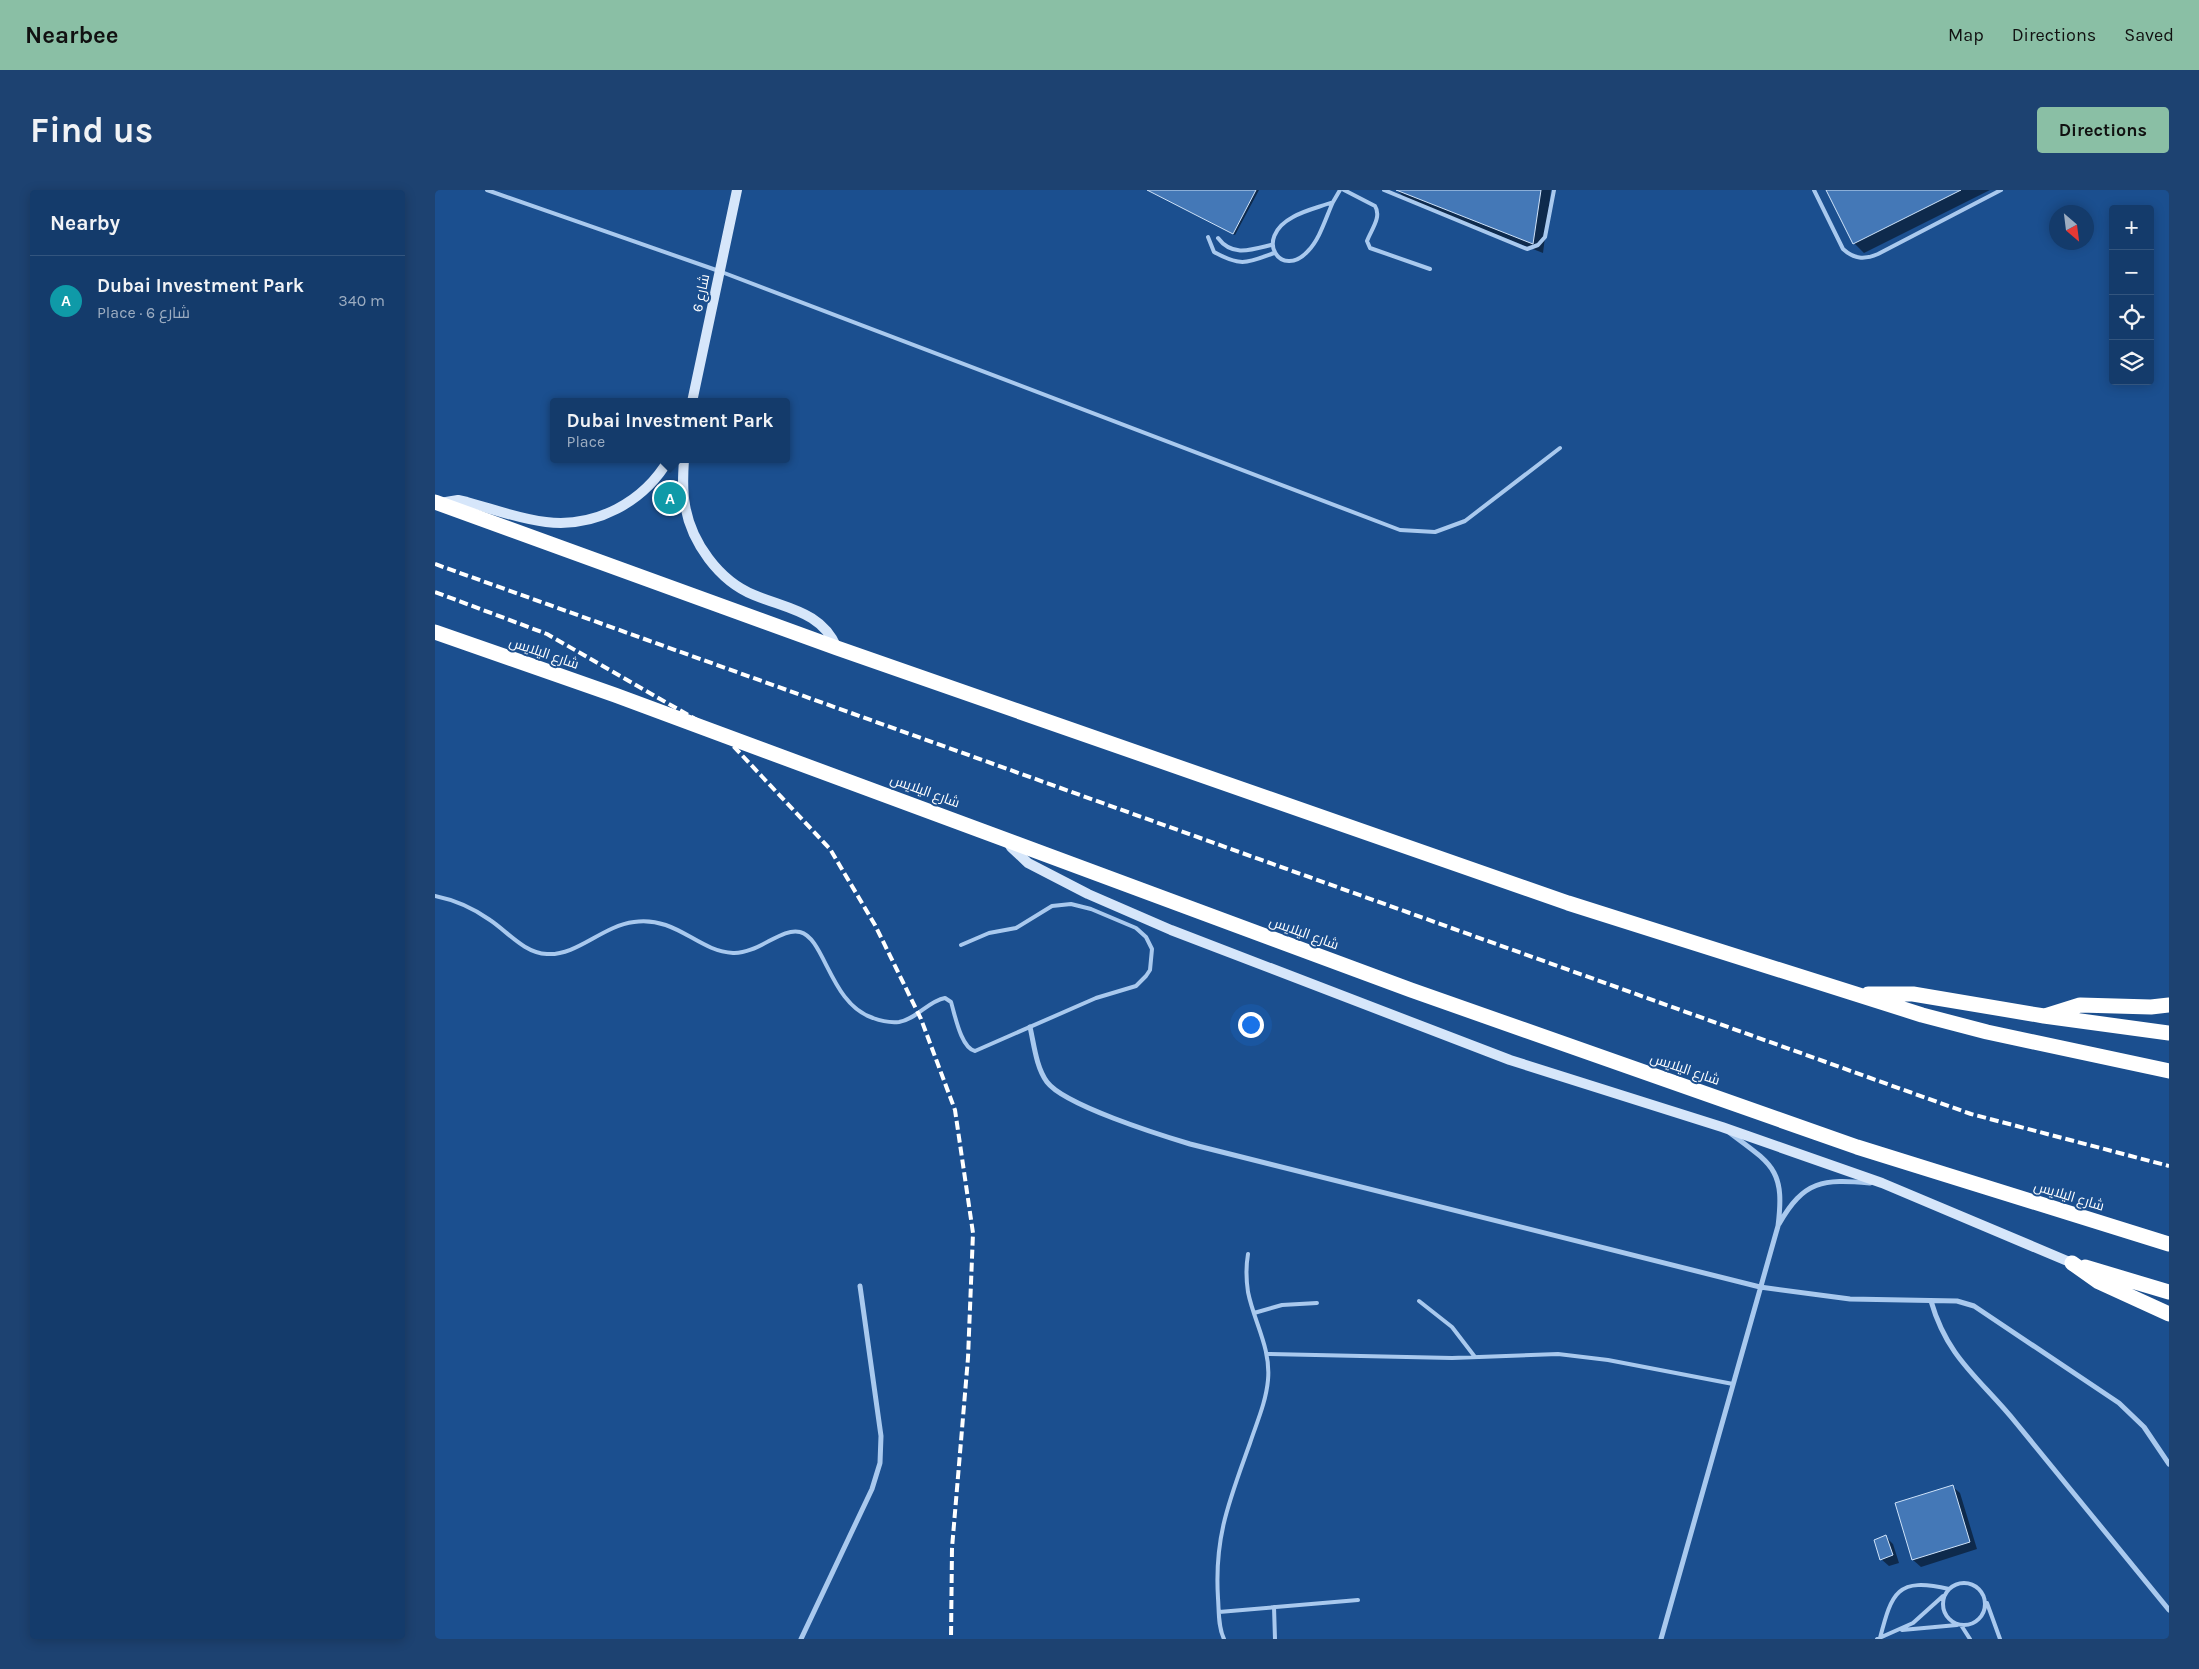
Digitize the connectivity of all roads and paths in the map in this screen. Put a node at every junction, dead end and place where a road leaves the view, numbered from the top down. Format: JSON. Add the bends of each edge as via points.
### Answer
{"nodes":[{"id":1,"x":487,"y":190,"type":"edge"},
{"id":2,"x":737,"y":190,"type":"edge"},
{"id":3,"x":1340,"y":190,"type":"edge"},
{"id":4,"x":1344,"y":190,"type":"edge"},
{"id":5,"x":1384,"y":190,"type":"edge"},
{"id":6,"x":1554,"y":190,"type":"edge"},
{"id":7,"x":1814,"y":190,"type":"edge"},
{"id":8,"x":2001,"y":190,"type":"edge"},
{"id":9,"x":1333,"y":202,"type":"junction"},
{"id":10,"x":1208,"y":237,"type":"dead end"},
{"id":11,"x":1218,"y":238,"type":"dead end"},
{"id":12,"x":1271,"y":246,"type":"junction"},
{"id":13,"x":1274,"y":253,"type":"junction"},
{"id":14,"x":1429,"y":268,"type":"dead end"},
{"id":15,"x":719,"y":271,"type":"junction"},
{"id":16,"x":693,"y":398,"type":"edge"},
{"id":17,"x":1560,"y":448,"type":"dead end"},
{"id":18,"x":666,"y":463,"type":"edge"},
{"id":19,"x":684,"y":463,"type":"edge"},
{"id":20,"x":437,"y":502,"type":"edge"},
{"id":21,"x":435,"y":632,"type":"edge"},
{"id":22,"x":837,"y":648,"type":"junction"},
{"id":23,"x":1007,"y":839,"type":"junction"},
{"id":24,"x":435,"y":896,"type":"edge"},
{"id":25,"x":961,"y":945,"type":"dead end"},
{"id":26,"x":1852,"y":994,"type":"junction"},
{"id":27,"x":2169,"y":1005,"type":"edge"},
{"id":28,"x":2044,"y":1016,"type":"junction"},
{"id":29,"x":1030,"y":1027,"type":"junction"},
{"id":30,"x":2169,"y":1033,"type":"edge"},
{"id":31,"x":2169,"y":1071,"type":"edge"},
{"id":32,"x":1722,"y":1127,"type":"junction"},
{"id":33,"x":1882,"y":1184,"type":"junction"},
{"id":34,"x":1778,"y":1226,"type":"junction"},
{"id":35,"x":2169,"y":1244,"type":"edge"},
{"id":36,"x":1248,"y":1254,"type":"dead end"},
{"id":37,"x":2072,"y":1263,"type":"junction"},
{"id":38,"x":860,"y":1286,"type":"dead end"},
{"id":39,"x":1760,"y":1287,"type":"junction"},
{"id":40,"x":2169,"y":1292,"type":"edge"},
{"id":41,"x":1419,"y":1301,"type":"dead end"},
{"id":42,"x":1931,"y":1301,"type":"junction"},
{"id":43,"x":1317,"y":1303,"type":"dead end"},
{"id":44,"x":1254,"y":1313,"type":"junction"},
{"id":45,"x":2169,"y":1314,"type":"edge"},
{"id":46,"x":1267,"y":1354,"type":"junction"},
{"id":47,"x":1475,"y":1357,"type":"junction"},
{"id":48,"x":1733,"y":1384,"type":"junction"},
{"id":49,"x":2169,"y":1464,"type":"edge"},
{"id":50,"x":1947,"y":1591,"type":"junction"},
{"id":51,"x":1985,"y":1599,"type":"junction"},
{"id":52,"x":1358,"y":1600,"type":"dead end"},
{"id":53,"x":1273,"y":1607,"type":"junction"},
{"id":54,"x":2169,"y":1610,"type":"edge"},
{"id":55,"x":1219,"y":1612,"type":"junction"},
{"id":56,"x":1960,"y":1625,"type":"junction"},
{"id":57,"x":1900,"y":1631,"type":"junction"},
{"id":58,"x":801,"y":1639,"type":"edge"},
{"id":59,"x":1225,"y":1639,"type":"edge"},
{"id":60,"x":1275,"y":1639,"type":"edge"},
{"id":61,"x":1661,"y":1639,"type":"edge"},
{"id":62,"x":1879,"y":1639,"type":"edge"},
{"id":63,"x":1970,"y":1639,"type":"edge"},
{"id":64,"x":2000,"y":1639,"type":"edge"}],
"edges":[{"from":1,"to":15,"type":"lane"},
{"from":2,"to":15,"type":"street","name":"شارع 6"},
{"from":3,"to":9,"type":"lane"},
{"from":4,"to":14,"type":"lane","via":[[1378,210],[1367,241],[1370,248]]},
{"from":5,"to":6,"type":"lane","via":[[1527,248],[1538,245],[1545,237]]},
{"from":7,"to":8,"type":"lane","via":[[1843,249],[1850,255],[1869,258]]},
{"from":9,"to":12,"type":"lane","via":[[1289,220],[1272,237]]},
{"from":9,"to":13,"type":"lane","via":[[1309,250],[1301,257],[1280,259]]},
{"from":10,"to":13,"type":"lane","via":[[1214,252],[1239,263]]},
{"from":11,"to":12,"type":"lane","via":[[1230,249],[1238,251]]},
{"from":12,"to":13,"type":"lane"},
{"from":15,"to":16,"type":"street","name":"شارع 6"},
{"from":15,"to":17,"type":"lane","via":[[1400,530],[1435,532],[1465,521]]},
{"from":18,"to":20,"type":"street","via":[[652,482],[631,500],[585,521],[544,522],[458,500]]},
{"from":19,"to":22,"type":"street","via":[[683,491],[689,523],[714,565],[752,594],[813,618],[828,630]]},
{"from":20,"to":22,"type":"highway"},
{"from":21,"to":23,"type":"highway","name":"شارع اليلايس"},
{"from":22,"to":26,"type":"highway","via":[[1568,903]]},
{"from":23,"to":32,"type":"street","via":[[1028,863],[1088,894],[1179,933],[1510,1060]]},
{"from":23,"to":35,"type":"highway","name":"شارع اليلايس","via":[[1411,990],[1857,1147]]},
{"from":24,"to":29,"type":"lane","via":[[477,911],[527,948],[546,954],[565,953],[614,926],[637,922],[670,926],[713,948],[735,953],[756,949],[787,932],[801,932],[812,939],[844,998],[869,1017],[898,1022],[916,1016],[945,998],[951,1002],[965,1043],[975,1051]]},
{"from":25,"to":29,"type":"lane","via":[[989,933],[1017,928],[1043,910],[1062,904],[1111,916],[1136,928],[1146,937],[1152,950],[1152,963],[1142,981]]},
{"from":26,"to":28,"type":"highway","via":[[1913,994]]},
{"from":26,"to":31,"type":"highway","via":[[1978,1029]]},
{"from":27,"to":28,"type":"highway","via":[[2080,1005]]},
{"from":28,"to":30,"type":"highway"},
{"from":29,"to":39,"type":"street","via":[[1042,1074],[1053,1088],[1141,1128],[1190,1144]]},
{"from":32,"to":33,"type":"street"},
{"from":32,"to":34,"type":"street","via":[[1773,1169],[1781,1197]]},
{"from":33,"to":34,"type":"street","via":[[1840,1180],[1811,1188],[1795,1199]]},
{"from":33,"to":37,"type":"street"},
{"from":34,"to":39,"type":"street"},
{"from":36,"to":44,"type":"lane","via":[[1247,1279]]},
{"from":37,"to":40,"type":"highway"},
{"from":37,"to":45,"type":"highway","via":[[2099,1282]]},
{"from":38,"to":58,"type":"street","via":[[880,1423],[880,1463],[872,1489]]},
{"from":39,"to":42,"type":"street","via":[[1850,1299]]},
{"from":39,"to":48,"type":"street"},
{"from":41,"to":47,"type":"lane","via":[[1452,1326]]},
{"from":42,"to":49,"type":"street","via":[[1957,1301],[1974,1306],[2110,1396],[2136,1418]]},
{"from":42,"to":54,"type":"street","via":[[1943,1334],[1958,1359],[2010,1416]]},
{"from":43,"to":44,"type":"lane","via":[[1282,1305]]},
{"from":44,"to":46,"type":"lane"},
{"from":46,"to":47,"type":"lane"},
{"from":46,"to":55,"type":"lane","via":[[1268,1379],[1264,1403],[1224,1517],[1220,1538],[1217,1560]]},
{"from":47,"to":48,"type":"lane","via":[[1583,1356]]},
{"from":48,"to":61,"type":"street"},
{"from":50,"to":51,"type":"lane","via":[[1954,1585],[1967,1582],[1979,1588]]},
{"from":50,"to":56,"type":"lane","via":[[1943,1608],[1946,1615]]},
{"from":50,"to":57,"type":"lane","via":[[1925,1614]]},
{"from":50,"to":62,"type":"lane","via":[[1920,1584],[1903,1589],[1890,1602]]},
{"from":51,"to":56,"type":"lane","via":[[1983,1615],[1970,1625]]},
{"from":51,"to":64,"type":"lane"},
{"from":52,"to":53,"type":"lane"},
{"from":53,"to":55,"type":"lane"},
{"from":53,"to":60,"type":"lane"},
{"from":55,"to":59,"type":"lane"},
{"from":56,"to":57,"type":"lane"},
{"from":56,"to":63,"type":"lane"},
{"from":57,"to":62,"type":"lane"}]}
